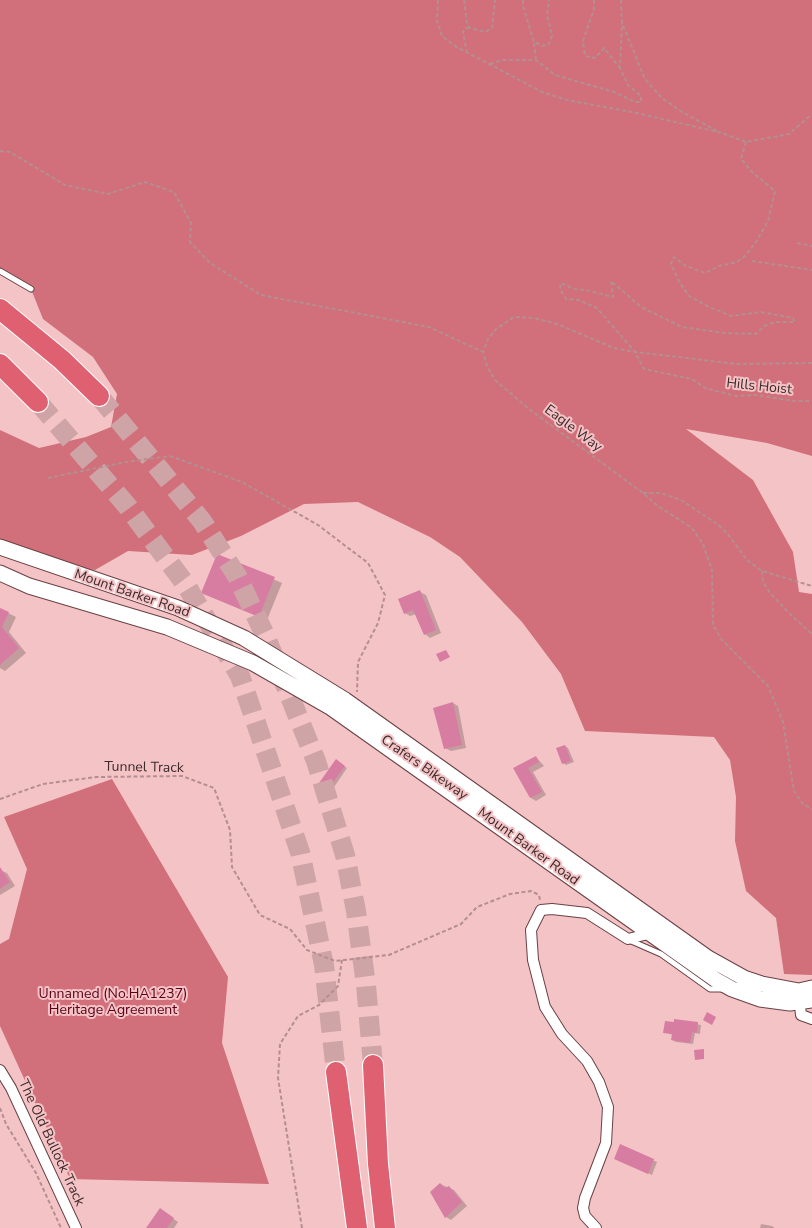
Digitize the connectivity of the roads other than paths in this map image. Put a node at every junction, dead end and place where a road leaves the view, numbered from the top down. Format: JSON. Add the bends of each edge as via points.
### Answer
{"nodes":[{"id":1,"x":0,"y":271,"type":"edge"},
{"id":2,"x":31,"y":289,"type":"dead end"},
{"id":3,"x":0,"y":309,"type":"edge"},
{"id":4,"x":0,"y":364,"type":"edge"},
{"id":5,"x":99,"y":396,"type":"tunnel mouth"},
{"id":6,"x":38,"y":402,"type":"tunnel mouth"},
{"id":7,"x":0,"y":547,"type":"edge"},
{"id":8,"x":0,"y":573,"type":"edge"},
{"id":9,"x":260,"y":648,"type":"junction"},
{"id":10,"x":253,"y":663,"type":"junction"},
{"id":11,"x":653,"y":927,"type":"junction"},
{"id":12,"x":628,"y":939,"type":"junction"},
{"id":13,"x":732,"y":989,"type":"junction"},
{"id":14,"x":806,"y":995,"type":"edge"},
{"id":15,"x":812,"y":1019,"type":"edge"},
{"id":16,"x":372,"y":1065,"type":"tunnel mouth"},
{"id":17,"x":0,"y":1070,"type":"edge"},
{"id":18,"x":336,"y":1072,"type":"tunnel mouth"},
{"id":19,"x":76,"y":1228,"type":"edge"},
{"id":20,"x":357,"y":1228,"type":"edge"},
{"id":21,"x":385,"y":1228,"type":"edge"},
{"id":22,"x":596,"y":1228,"type":"edge"}],
"edges":[{"from":1,"to":2,"type":"lane"},
{"from":3,"to":5,"type":"highway","via":[[62,360]]},
{"from":4,"to":6,"type":"highway"},
{"from":7,"to":9,"type":"main road","name":"Mount Barker Road","via":[[178,608]]},
{"from":8,"to":10,"type":"main road","name":"Mount Barker Road","via":[[29,586],[167,627]]},
{"from":9,"to":10,"type":"main road"},
{"from":9,"to":11,"type":"main road","name":"Mount Barker Road","via":[[358,710]]},
{"from":10,"to":11,"type":"main road","name":"Mount Barker Road","via":[[330,707]]},
{"from":11,"to":12,"type":"street","via":[[636,938]]},
{"from":11,"to":13,"type":"main road","name":"Mount Barker Road"},
{"from":11,"to":14,"type":"main road","name":"Mount Barker Road","via":[[744,978]]},
{"from":12,"to":13,"type":"lane","via":[[661,954],[710,989]]},
{"from":12,"to":22,"type":"street","via":[[587,913],[541,910],[532,924],[533,960],[542,997],[552,1021],[593,1071],[608,1107],[606,1143],[583,1208],[585,1216]]},
{"from":13,"to":14,"type":"main road","name":"Mount Barker Road","via":[[760,999]]},
{"from":14,"to":15,"type":"street","via":[[802,1015]]},
{"from":16,"to":21,"type":"highway"},
{"from":17,"to":19,"type":"street","name":"The Old Bullock Track"},
{"from":18,"to":20,"type":"highway"}]}
